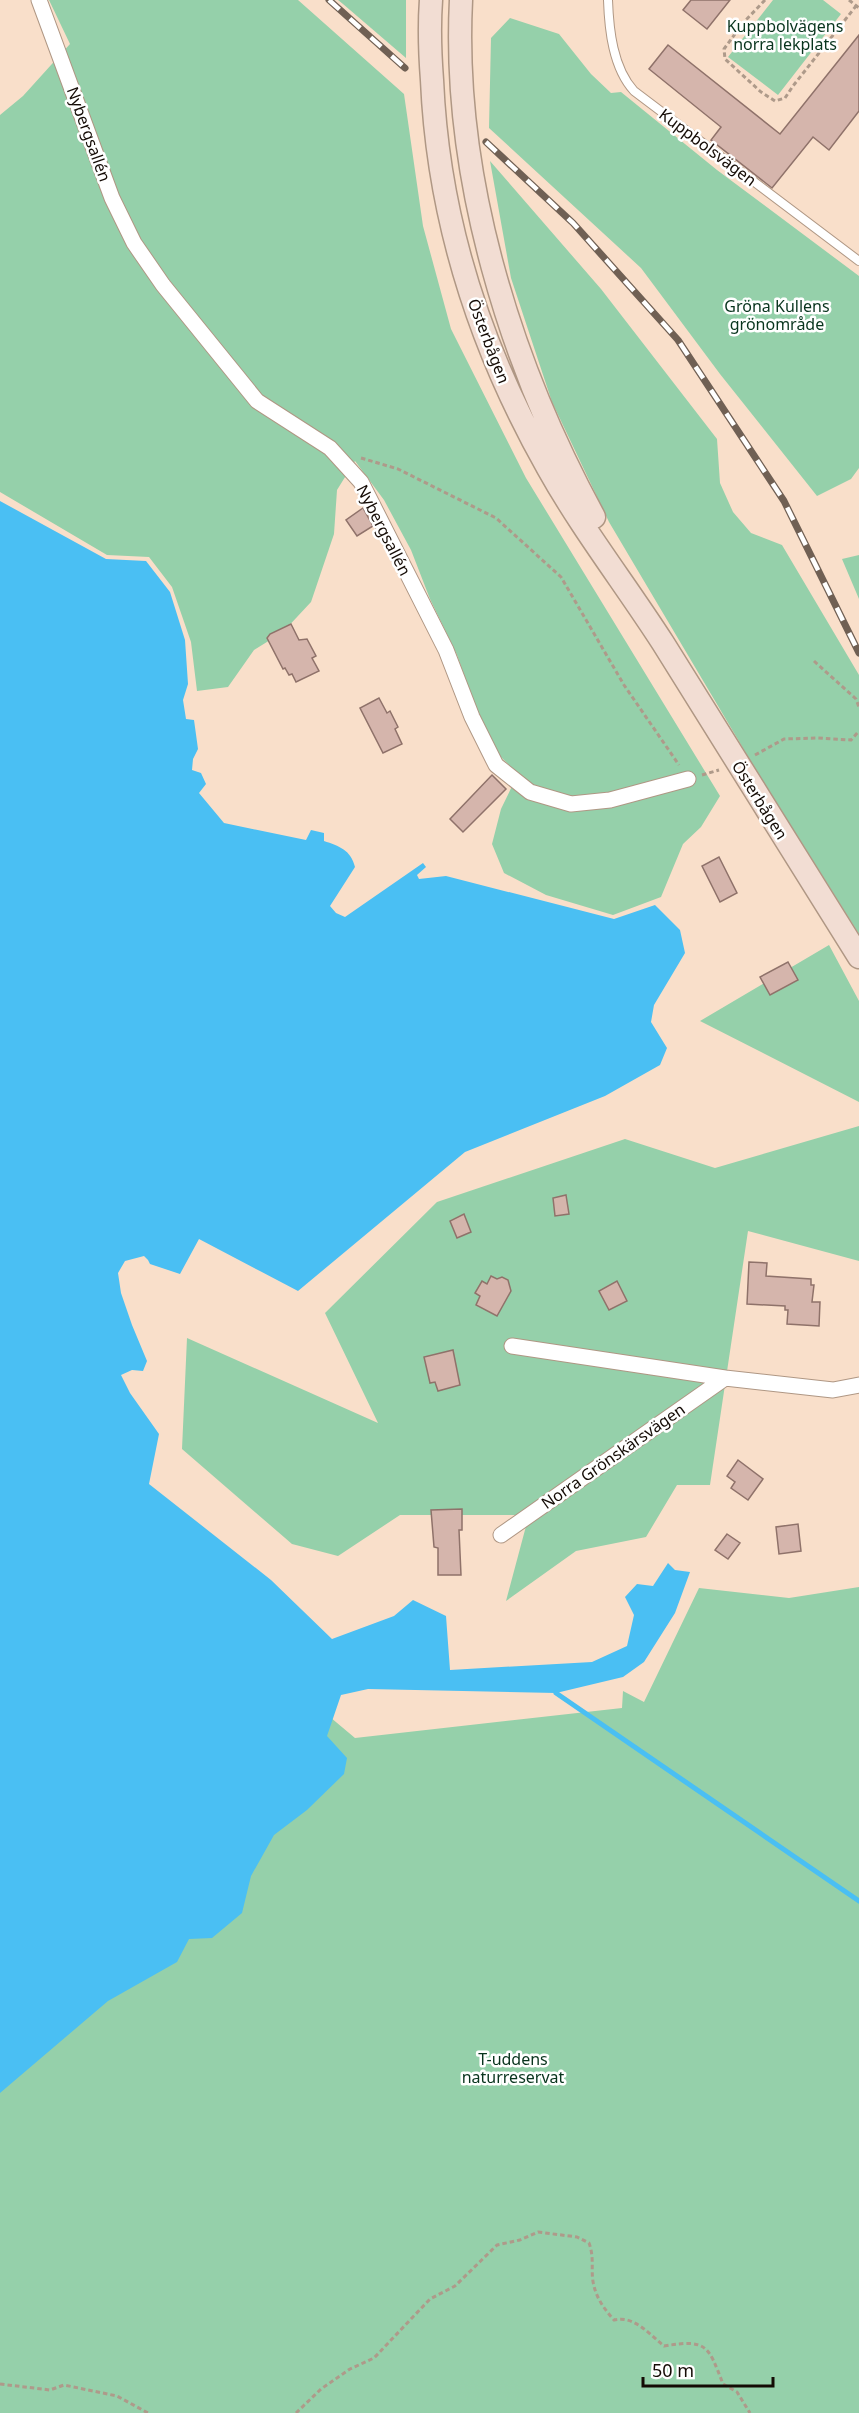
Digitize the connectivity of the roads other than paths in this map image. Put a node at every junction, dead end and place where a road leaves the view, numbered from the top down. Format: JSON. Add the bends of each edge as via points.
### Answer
{"nodes":[{"id":1,"x":39,"y":0,"type":"edge"},
{"id":2,"x":431,"y":0,"type":"edge"},
{"id":3,"x":461,"y":0,"type":"edge"},
{"id":4,"x":608,"y":0,"type":"edge"},
{"id":5,"x":859,"y":261,"type":"edge"},
{"id":6,"x":662,"y":642,"type":"junction"},
{"id":7,"x":688,"y":778,"type":"road end"},
{"id":8,"x":859,"y":957,"type":"edge"},
{"id":9,"x":512,"y":1346,"type":"dead end"},
{"id":10,"x":724,"y":1378,"type":"junction"},
{"id":11,"x":859,"y":1385,"type":"edge"},
{"id":12,"x":501,"y":1535,"type":"dead end"}],
"edges":[{"from":1,"to":7,"type":"street","name":"Nybergsallén","via":[[112,198],[134,243],[257,401],[330,448],[361,482],[446,650],[471,717],[496,765],[530,792],[572,804],[610,800]]},
{"from":2,"to":6,"type":"main road","name":"Österbågen","via":[[433,105],[441,176],[464,276],[488,344],[549,471]]},
{"from":3,"to":6,"type":"main road","name":"Österbågen","via":[[462,96],[468,142],[504,308],[548,423],[586,503]]},
{"from":4,"to":5,"type":"lane","name":"Kuppbolsvägen","via":[[615,51],[634,91]]},
{"from":6,"to":8,"type":"main road","name":"Österbågen"},
{"from":9,"to":10,"type":"street"},
{"from":10,"to":11,"type":"street","via":[[832,1390]]},
{"from":10,"to":12,"type":"street","name":"Norra Grönskärsvägen"}]}
